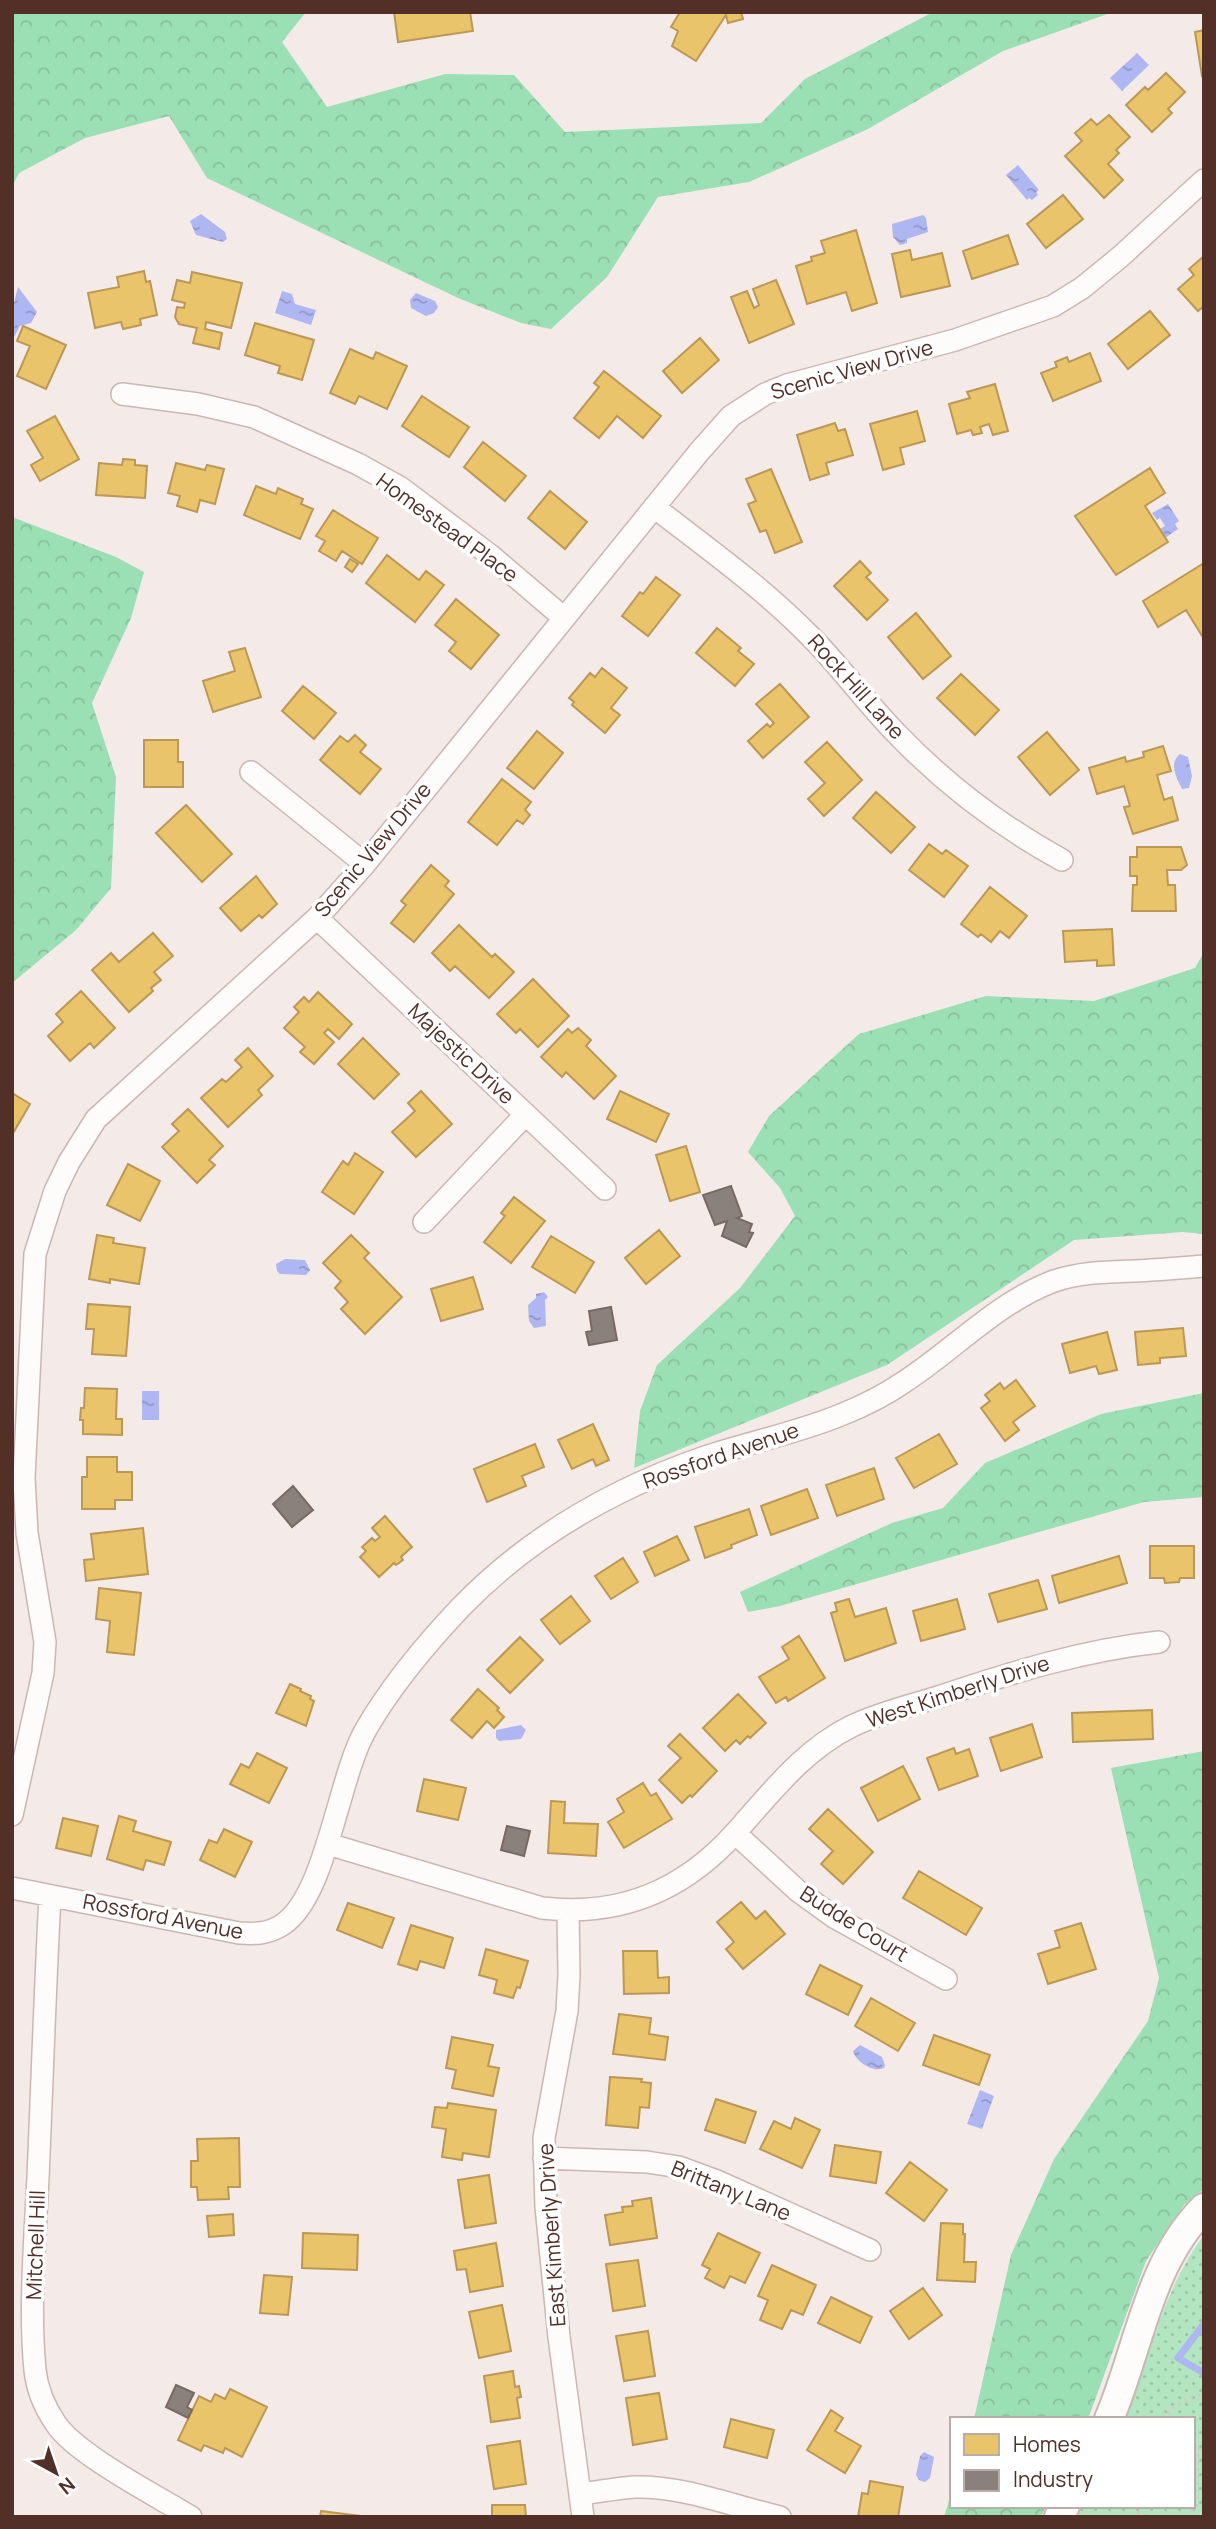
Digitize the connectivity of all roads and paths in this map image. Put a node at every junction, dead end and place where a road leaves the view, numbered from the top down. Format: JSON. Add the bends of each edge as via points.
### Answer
{"nodes":[{"id":1,"x":1204,"y":180,"type":"edge"},
{"id":2,"x":122,"y":394,"type":"dead end"},
{"id":3,"x":654,"y":507,"type":"junction"},
{"id":4,"x":564,"y":618,"type":"junction"},
{"id":5,"x":251,"y":772,"type":"dead end"},
{"id":6,"x":1062,"y":860,"type":"dead end"},
{"id":7,"x":365,"y":864,"type":"junction"},
{"id":8,"x":317,"y":918,"type":"junction"},
{"id":9,"x":526,"y":1115,"type":"junction"},
{"id":10,"x":605,"y":1189,"type":"dead end"},
{"id":11,"x":424,"y":1222,"type":"dead end"},
{"id":12,"x":1204,"y":1266,"type":"edge"},
{"id":13,"x":1159,"y":1642,"type":"dead end"},
{"id":14,"x":12,"y":1815,"type":"edge"},
{"id":15,"x":736,"y":1833,"type":"junction"},
{"id":16,"x":328,"y":1844,"type":"junction"},
{"id":17,"x":12,"y":1888,"type":"edge"},
{"id":18,"x":50,"y":1896,"type":"junction"},
{"id":19,"x":568,"y":1911,"type":"junction"},
{"id":20,"x":946,"y":1979,"type":"dead end"},
{"id":21,"x":544,"y":2158,"type":"junction"},
{"id":22,"x":1204,"y":2208,"type":"edge"},
{"id":23,"x":870,"y":2250,"type":"dead end"},
{"id":24,"x":1204,"y":2393,"type":"edge"},
{"id":25,"x":1110,"y":2417,"type":"edge"},
{"id":26,"x":1165,"y":2417,"type":"edge"},
{"id":27,"x":1204,"y":2440,"type":"edge"},
{"id":28,"x":581,"y":2494,"type":"junction"},
{"id":29,"x":1195,"y":2506,"type":"edge"},
{"id":30,"x":191,"y":2517,"type":"edge"},
{"id":31,"x":583,"y":2517,"type":"edge"},
{"id":32,"x":780,"y":2517,"type":"edge"}],
"edges":[{"from":1,"to":3,"type":"street","name":"Scenic View Drive","via":[[1120,257],[1053,306],[955,340],[765,394],[731,416]]},
{"from":2,"to":4,"type":"street","name":"Homestead Place","via":[[254,417],[358,464],[401,488]]},
{"from":3,"to":4,"type":"street","name":"Scenic View Drive"},
{"from":3,"to":6,"type":"street","name":"Rock Hill Lane","via":[[808,634],[895,733],[940,776],[985,812]]},
{"from":4,"to":7,"type":"street","name":"Scenic View Drive"},
{"from":5,"to":7,"type":"street"},
{"from":7,"to":8,"type":"street","name":"Scenic View Drive"},
{"from":8,"to":9,"type":"street","name":"Majestic Drive"},
{"from":8,"to":14,"type":"street","name":"Scenic View Drive","via":[[96,1119],[69,1162],[42,1228],[35,1254],[24,1478],[27,1533],[45,1642],[43,1673]]},
{"from":9,"to":10,"type":"street","name":"Majestic Drive"},
{"from":9,"to":11,"type":"street"},
{"from":12,"to":16,"type":"street","name":"Rossford Avenue","via":[[1083,1273],[1032,1290],[875,1399],[816,1424],[702,1458],[625,1488],[554,1528],[460,1609],[376,1713],[350,1766]]},
{"from":13,"to":15,"type":"street","name":"West Kimberly Drive","via":[[1047,1663],[852,1726],[783,1778]]},
{"from":15,"to":19,"type":"street","name":"West Kimberly Drive","via":[[704,1865],[674,1885],[641,1899]]},
{"from":15,"to":20,"type":"street","name":"Budde Court","via":[[798,1891],[834,1917]]},
{"from":16,"to":18,"type":"street","name":"Rossford Avenue","via":[[299,1908],[268,1932],[239,1933]]},
{"from":16,"to":19,"type":"street","name":"West Kimberly Drive","via":[[531,1905]]},
{"from":17,"to":18,"type":"street","name":"Rossford Avenue"},
{"from":18,"to":30,"type":"street","name":"Mitchell Hill","via":[[35,2253],[35,2372],[47,2409],[70,2440]]},
{"from":19,"to":21,"type":"street","name":"East Kimberly Drive","via":[[567,2011]]},
{"from":21,"to":23,"type":"street","name":"Brittany Lane","via":[[679,2167]]},
{"from":21,"to":28,"type":"street","name":"East Kimberly Drive","via":[[559,2337]]},
{"from":22,"to":25,"type":"street","via":[[1168,2259]]},
{"from":24,"to":26,"type":"path","via":[[1181,2402]]},
{"from":27,"to":29,"type":"path","via":[[1197,2457]]},
{"from":28,"to":31,"type":"street","name":"East Kimberly Drive"},
{"from":28,"to":32,"type":"street","via":[[655,2488]]}]}
